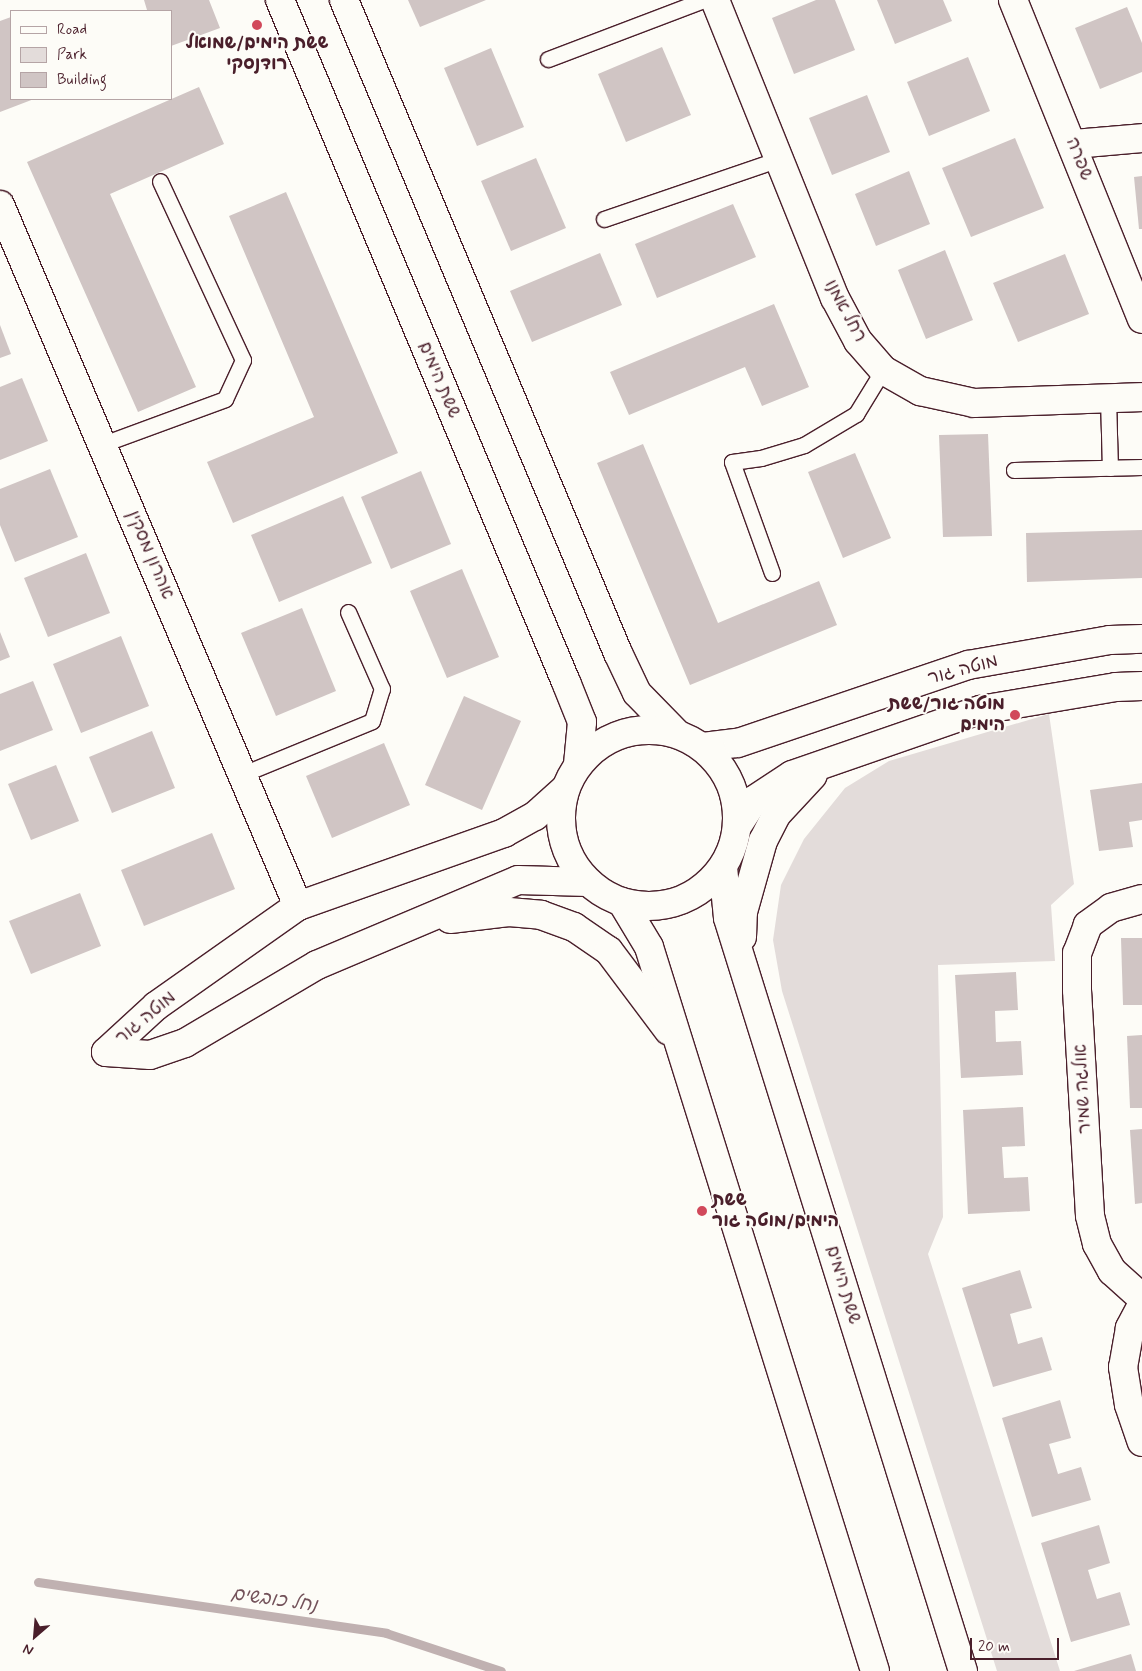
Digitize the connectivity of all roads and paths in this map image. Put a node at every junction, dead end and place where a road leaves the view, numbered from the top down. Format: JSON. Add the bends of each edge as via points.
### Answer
{"nodes":[{"id":1,"x":280,"y":0,"type":"edge"},
{"id":2,"x":344,"y":0,"type":"edge"},
{"id":3,"x":703,"y":0,"type":"edge"},
{"id":4,"x":715,"y":0,"type":"edge"},
{"id":5,"x":1014,"y":0,"type":"edge"},
{"id":6,"x":548,"y":59,"type":"dead end"},
{"id":7,"x":1142,"y":138,"type":"edge"},
{"id":8,"x":1074,"y":144,"type":"junction"},
{"id":9,"x":779,"y":159,"type":"junction"},
{"id":10,"x":160,"y":181,"type":"dead end"},
{"id":11,"x":0,"y":205,"type":"edge"},
{"id":12,"x":604,"y":219,"type":"dead end"},
{"id":13,"x":1142,"y":319,"type":"edge"},
{"id":14,"x":883,"y":370,"type":"junction"},
{"id":15,"x":1142,"y":397,"type":"edge"},
{"id":16,"x":1108,"y":398,"type":"junction"},
{"id":17,"x":103,"y":444,"type":"junction"},
{"id":18,"x":1142,"y":467,"type":"edge"},
{"id":19,"x":1110,"y":468,"type":"junction"},
{"id":20,"x":1014,"y":470,"type":"dead end"},
{"id":21,"x":772,"y":573,"type":"dead end"},
{"id":22,"x":348,"y":612,"type":"dead end"},
{"id":23,"x":1142,"y":639,"type":"edge"},
{"id":24,"x":1142,"y":686,"type":"edge"},
{"id":25,"x":676,"y":733,"type":"junction"},
{"id":26,"x":703,"y":747,"type":"junction"},
{"id":27,"x":578,"y":764,"type":"junction"},
{"id":28,"x":825,"y":764,"type":"junction"},
{"id":29,"x":243,"y":774,"type":"junction"},
{"id":30,"x":565,"y":789,"type":"junction"},
{"id":31,"x":738,"y":825,"type":"junction"},
{"id":32,"x":723,"y":868,"type":"junction"},
{"id":33,"x":588,"y":882,"type":"junction"},
{"id":34,"x":1142,"y":899,"type":"edge"},
{"id":35,"x":622,"y":902,"type":"junction"},
{"id":36,"x":298,"y":906,"type":"junction"},
{"id":37,"x":419,"y":922,"type":"junction"},
{"id":38,"x":741,"y":958,"type":"junction"},
{"id":39,"x":680,"y":1047,"type":"junction"},
{"id":40,"x":1142,"y":1298,"type":"edge"},
{"id":41,"x":1142,"y":1305,"type":"edge"},
{"id":42,"x":1142,"y":1442,"type":"edge"},
{"id":43,"x":875,"y":1671,"type":"edge"},
{"id":44,"x":963,"y":1671,"type":"edge"}],
"edges":[{"from":1,"to":27,"type":"street","name":"ששת הימים","via":[[576,706],[582,722]]},
{"from":2,"to":25,"type":"street","via":[[618,653],[637,694]]},
{"from":3,"to":6,"type":"lane"},
{"from":4,"to":9,"type":"street","name":"רחל אמנו"},
{"from":5,"to":8,"type":"street","name":"שפרה"},
{"from":7,"to":8,"type":"street"},
{"from":8,"to":13,"type":"street","name":"שפרה"},
{"from":9,"to":12,"type":"lane"},
{"from":9,"to":14,"type":"street","name":"רחל אמנו","via":[[835,298],[858,341]]},
{"from":10,"to":17,"type":"lane","via":[[243,360],[225,399]]},
{"from":11,"to":17,"type":"street","name":"אהרון מסקין"},
{"from":14,"to":16,"type":"street","name":"רחל אמנו","via":[[920,391],[974,403]]},
{"from":14,"to":21,"type":"lane","via":[[856,414],[804,445],[732,462]]},
{"from":15,"to":16,"type":"street","name":"רחל אמנו"},
{"from":16,"to":19,"type":"lane"},
{"from":17,"to":29,"type":"street","name":"אהרון מסקין"},
{"from":18,"to":19,"type":"lane"},
{"from":19,"to":20,"type":"lane"},
{"from":22,"to":29,"type":"lane","via":[[382,689],[372,721]]},
{"from":23,"to":26,"type":"street","name":"מוטה גור","via":[[1110,640],[968,665],[738,743]]},
{"from":24,"to":28,"type":"street","via":[[1116,687],[980,710]]},
{"from":25,"to":26,"type":"street"},
{"from":25,"to":27,"type":"street","via":[[649,729],[622,733],[598,745]]},
{"from":26,"to":31,"type":"street","via":[[724,769],[732,786]]},
{"from":27,"to":30,"type":"street"},
{"from":28,"to":31,"type":"street","via":[[792,775],[754,800]]},
{"from":28,"to":38,"type":"street","via":[[776,815],[763,841],[744,912]]},
{"from":29,"to":36,"type":"street","name":"אהרון מסקין"},
{"from":30,"to":33,"type":"street","via":[[560,813],[563,839],[573,862]]},
{"from":30,"to":36,"type":"street","name":"מוטה גור","via":[[535,816],[504,833]]},
{"from":31,"to":32,"type":"street","via":[[734,847]]},
{"from":32,"to":35,"type":"street","via":[[704,888],[679,902],[651,907]]},
{"from":32,"to":38,"type":"street","name":"ששת הימים","via":[[728,918]]},
{"from":33,"to":35,"type":"street"},
{"from":33,"to":37,"type":"street","name":"מוטה גור","via":[[518,880]]},
{"from":34,"to":40,"type":"street","name":"אולגה שמיר","via":[[1111,908],[1088,925],[1077,953],[1090,1216],[1097,1244],[1112,1271]]},
{"from":35,"to":39,"type":"street","via":[[649,947]]},
{"from":36,"to":37,"type":"street","name":"מוטה גור","via":[[156,1006],[106,1052],[150,1055],[185,1043],[317,966]]},
{"from":37,"to":39,"type":"street","via":[[509,912],[541,915],[574,927],[609,951]]},
{"from":38,"to":44,"type":"street","name":"ששת הימים"},
{"from":39,"to":43,"type":"street"},
{"from":41,"to":42,"type":"street","via":[[1130,1328],[1123,1367],[1129,1405]]}]}
